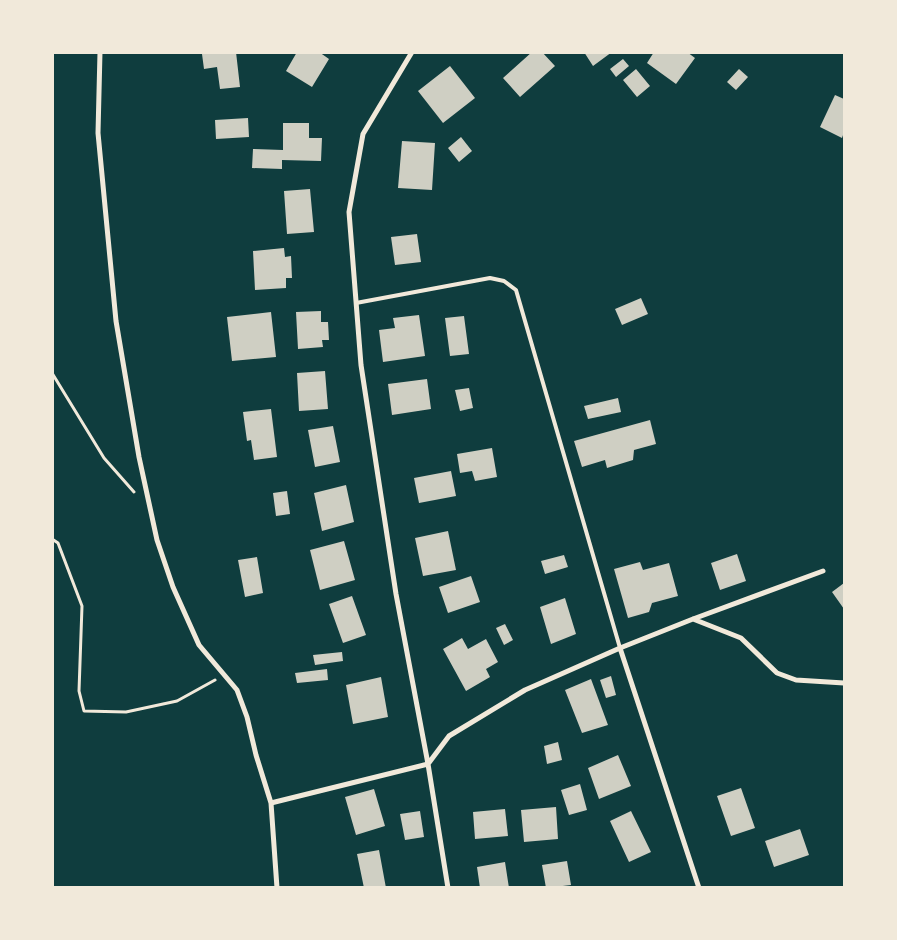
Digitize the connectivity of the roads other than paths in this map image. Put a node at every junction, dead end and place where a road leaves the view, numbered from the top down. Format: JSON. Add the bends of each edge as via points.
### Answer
{"nodes":[{"id":1,"x":100,"y":52,"type":"edge"},
{"id":2,"x":412,"y":52,"type":"edge"},
{"id":3,"x":356,"y":302,"type":"junction"},
{"id":4,"x":823,"y":571,"type":"dead end"},
{"id":5,"x":693,"y":619,"type":"junction"},
{"id":6,"x":620,"y":648,"type":"junction"},
{"id":7,"x":844,"y":683,"type":"edge"},
{"id":8,"x":428,"y":764,"type":"junction"},
{"id":9,"x":271,"y":803,"type":"junction"},
{"id":10,"x":277,"y":888,"type":"edge"},
{"id":11,"x":448,"y":888,"type":"edge"},
{"id":12,"x":699,"y":888,"type":"edge"}],
"edges":[{"from":1,"to":9,"type":"street","via":[[98,133],[116,322],[157,540],[173,587],[199,645],[237,690]]},
{"from":2,"to":3,"type":"street","via":[[363,134],[349,212]]},
{"from":3,"to":6,"type":"lane","via":[[490,278],[504,281],[516,290]]},
{"from":3,"to":8,"type":"street","via":[[361,365],[396,594]]},
{"from":4,"to":5,"type":"street"},
{"from":5,"to":6,"type":"street"},
{"from":5,"to":7,"type":"street","via":[[740,638],[777,673],[796,680]]},
{"from":6,"to":8,"type":"street","via":[[525,690],[449,736]]},
{"from":6,"to":12,"type":"street"},
{"from":8,"to":9,"type":"street"},
{"from":8,"to":11,"type":"street"},
{"from":9,"to":10,"type":"street"}]}
